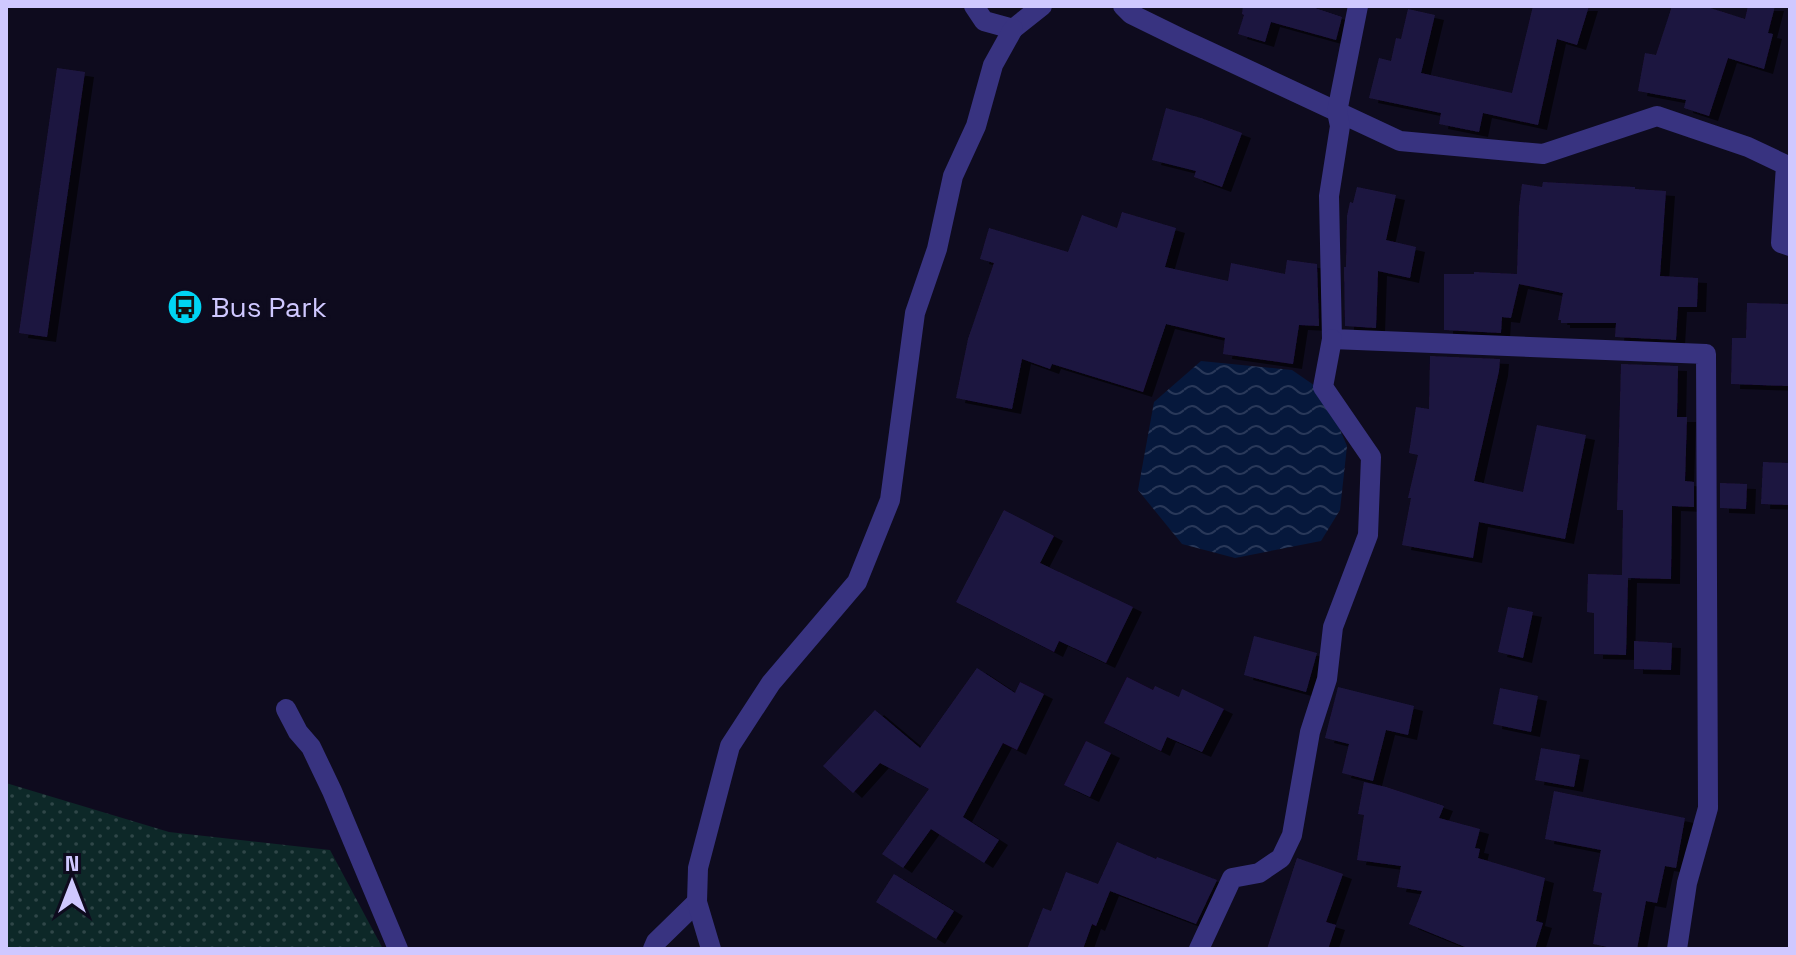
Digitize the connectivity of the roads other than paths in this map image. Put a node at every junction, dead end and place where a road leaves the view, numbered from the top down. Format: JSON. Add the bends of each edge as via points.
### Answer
{"nodes":[{"id":1,"x":974,"y":6,"type":"edge"},
{"id":2,"x":1042,"y":6,"type":"edge"},
{"id":3,"x":1123,"y":6,"type":"edge"},
{"id":4,"x":1358,"y":6,"type":"edge"},
{"id":5,"x":1013,"y":29,"type":"junction"},
{"id":6,"x":1337,"y":112,"type":"junction"},
{"id":7,"x":1790,"y":158,"type":"edge"},
{"id":8,"x":1786,"y":245,"type":"edge"},
{"id":9,"x":1332,"y":339,"type":"junction"},
{"id":10,"x":286,"y":709,"type":"dead end"},
{"id":11,"x":697,"y":902,"type":"junction"},
{"id":12,"x":398,"y":949,"type":"edge"},
{"id":13,"x":653,"y":949,"type":"edge"},
{"id":14,"x":711,"y":949,"type":"edge"},
{"id":15,"x":1199,"y":949,"type":"edge"},
{"id":16,"x":1677,"y":949,"type":"edge"}],
"edges":[{"from":1,"to":5,"type":"street","via":[[984,21]]},
{"from":2,"to":5,"type":"street"},
{"from":3,"to":6,"type":"street"},
{"from":4,"to":6,"type":"street"},
{"from":5,"to":11,"type":"street","via":[[993,65],[976,126],[953,176],[937,249],[915,313],[890,500],[857,582],[771,683],[730,746],[698,868]]},
{"from":6,"to":8,"type":"street","via":[[1400,141],[1543,154],[1657,116],[1786,165]]},
{"from":6,"to":9,"type":"street","via":[[1340,126],[1329,196]]},
{"from":7,"to":8,"type":"street"},
{"from":9,"to":15,"type":"street","via":[[1323,387],[1371,457],[1368,535],[1333,627],[1327,679],[1310,732],[1292,835],[1281,858],[1259,873],[1232,878]]},
{"from":9,"to":16,"type":"street","via":[[1706,354],[1708,808],[1687,883]]},
{"from":10,"to":12,"type":"street","via":[[317,758]]},
{"from":11,"to":13,"type":"street"},
{"from":11,"to":14,"type":"street"}]}
